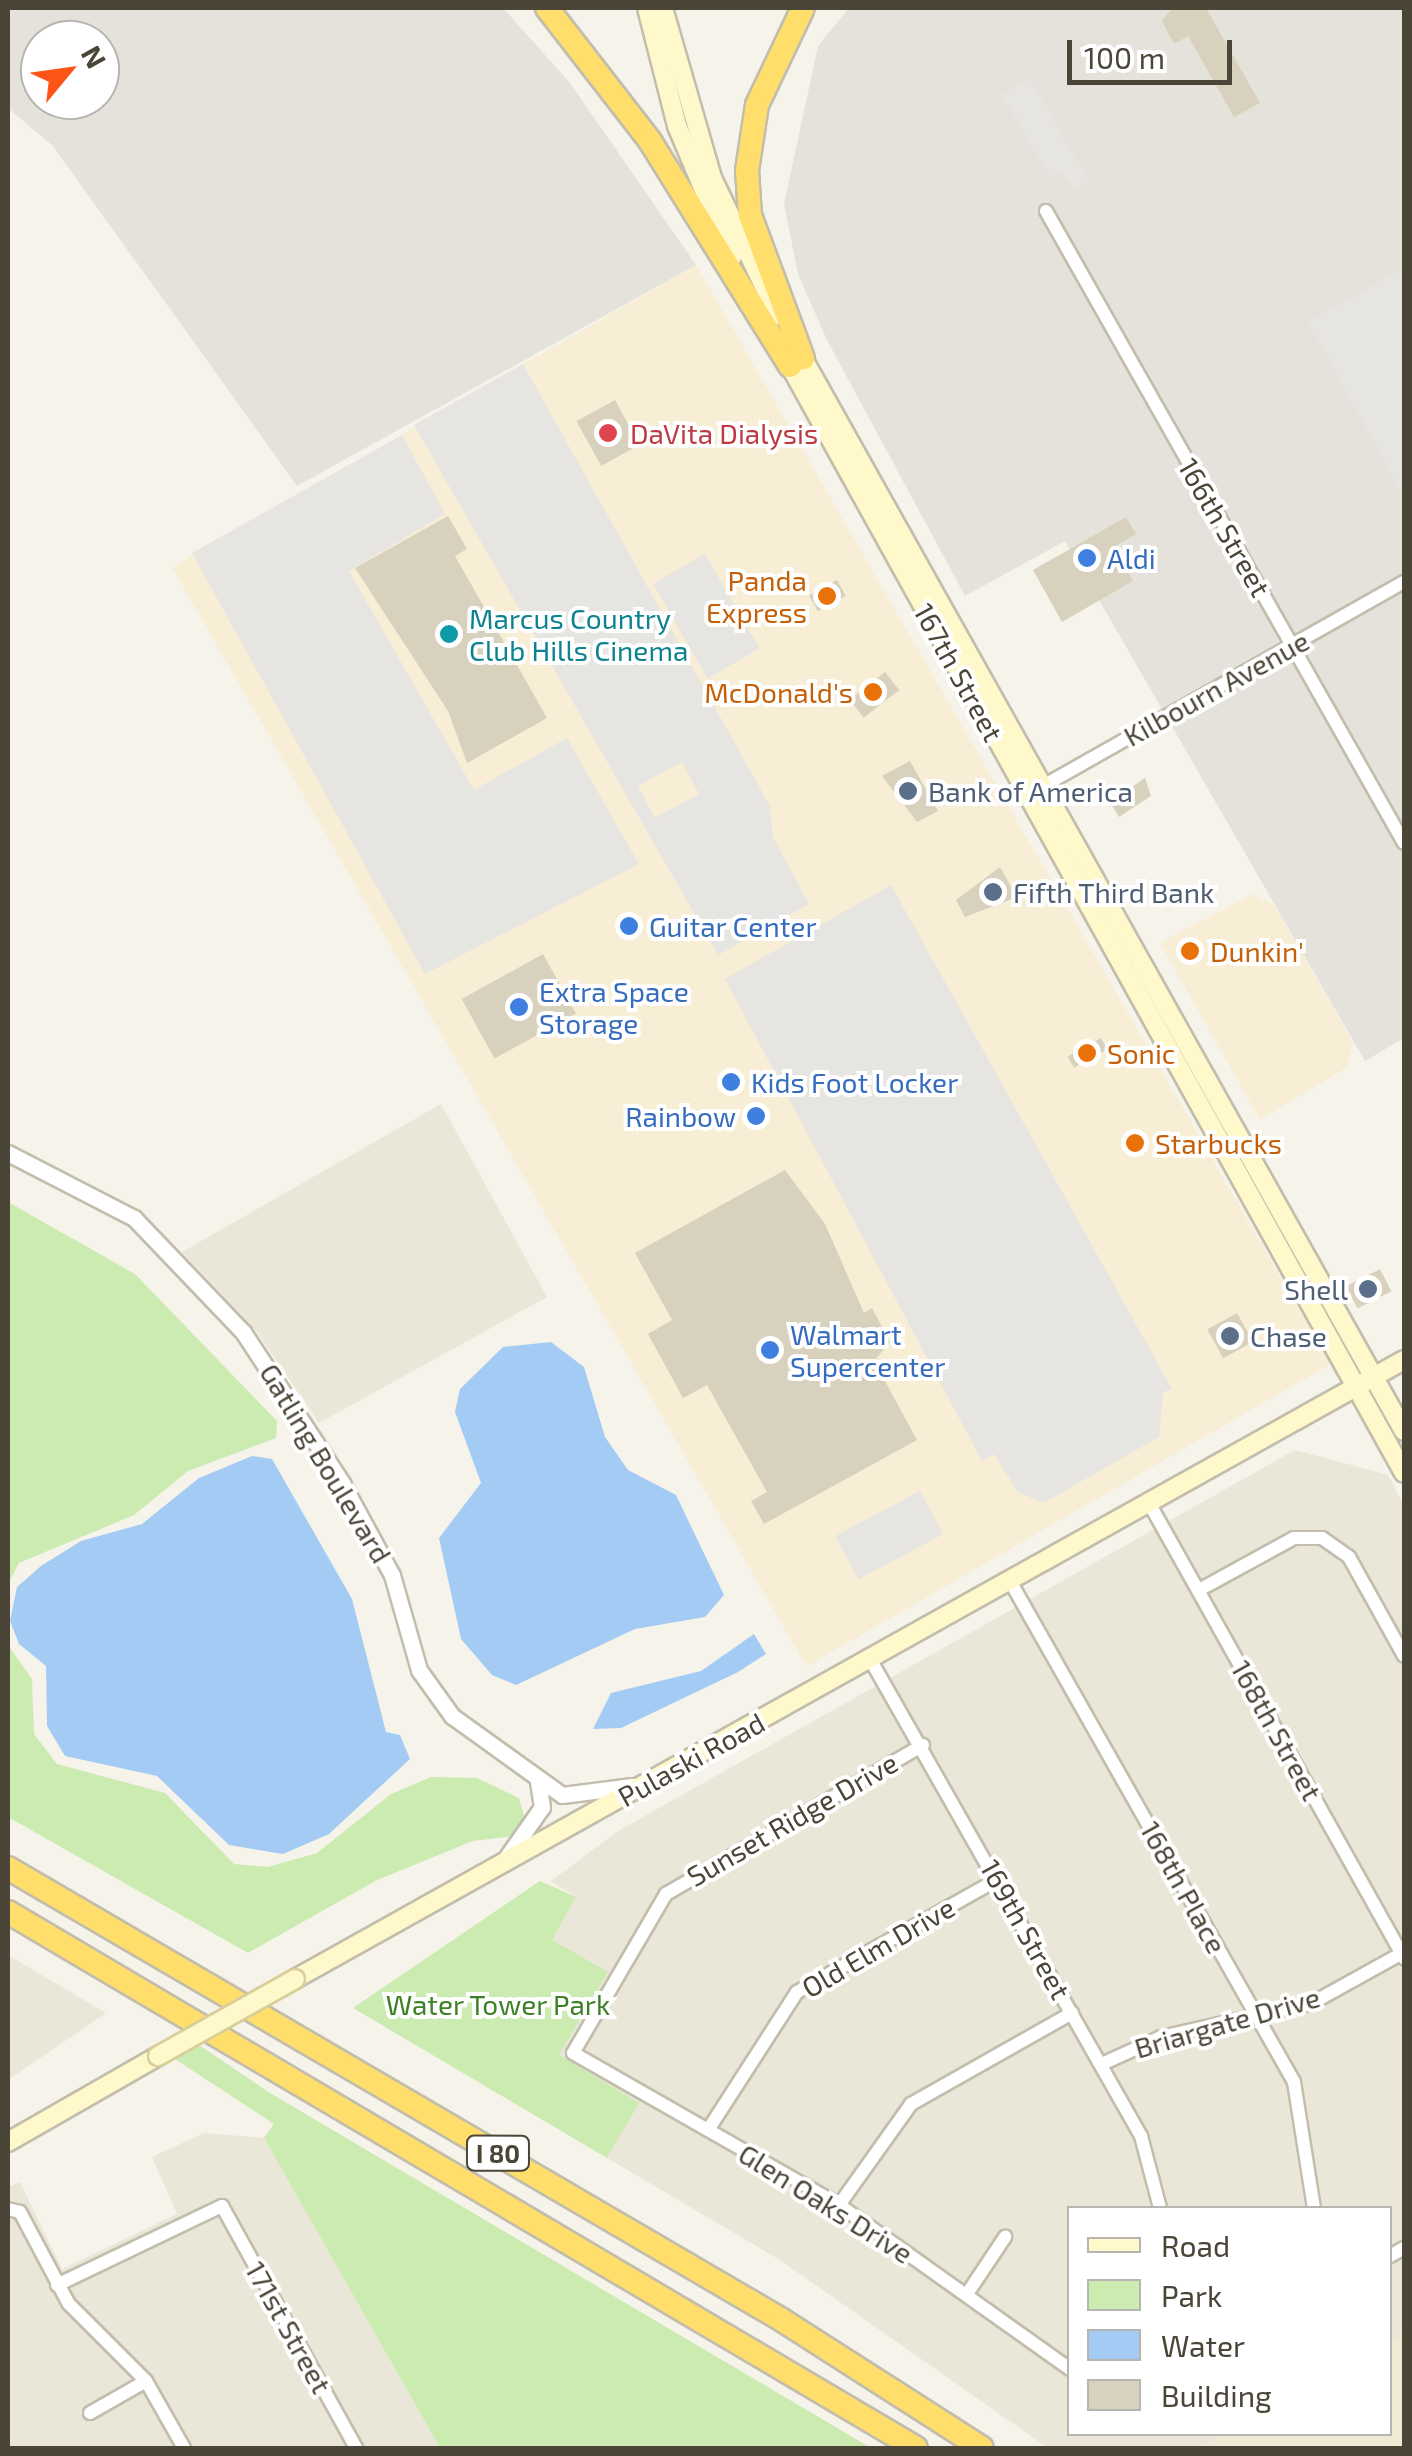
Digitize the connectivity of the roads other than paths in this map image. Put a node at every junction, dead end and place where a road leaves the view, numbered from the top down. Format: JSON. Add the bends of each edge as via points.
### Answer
{"nodes":[{"id":1,"x":547,"y":8,"type":"edge"},
{"id":2,"x":647,"y":8,"type":"edge"},
{"id":3,"x":663,"y":8,"type":"edge"},
{"id":4,"x":802,"y":8,"type":"edge"},
{"id":5,"x":1046,"y":211,"type":"dead end"},
{"id":6,"x":796,"y":362,"type":"junction"},
{"id":7,"x":1404,"y":582,"type":"edge"},
{"id":8,"x":1293,"y":644,"type":"junction"},
{"id":9,"x":1044,"y":785,"type":"junction"},
{"id":10,"x":1027,"y":795,"type":"junction"},
{"id":11,"x":1404,"y":842,"type":"edge"},
{"id":12,"x":8,"y":1153,"type":"edge"},
{"id":13,"x":1404,"y":1360,"type":"edge"},
{"id":14,"x":1375,"y":1377,"type":"junction"},
{"id":15,"x":1356,"y":1387,"type":"junction"},
{"id":16,"x":1404,"y":1431,"type":"edge"},
{"id":17,"x":1404,"y":1473,"type":"edge"},
{"id":18,"x":1149,"y":1503,"type":"junction"},
{"id":19,"x":1010,"y":1581,"type":"junction"},
{"id":20,"x":1199,"y":1590,"type":"junction"},
{"id":21,"x":1404,"y":1656,"type":"edge"},
{"id":22,"x":870,"y":1659,"type":"junction"},
{"id":23,"x":923,"y":1745,"type":"junction"},
{"id":24,"x":653,"y":1781,"type":"junction"},
{"id":25,"x":538,"y":1782,"type":"junction"},
{"id":26,"x":503,"y":1863,"type":"junction"},
{"id":27,"x":8,"y":1868,"type":"edge"},
{"id":28,"x":998,"y":1879,"type":"junction"},
{"id":29,"x":8,"y":1912,"type":"edge"},
{"id":30,"x":1404,"y":1954,"type":"edge"},
{"id":31,"x":1072,"y":2013,"type":"junction"},
{"id":32,"x":1256,"y":2015,"type":"junction"},
{"id":33,"x":573,"y":2053,"type":"joint"},
{"id":34,"x":1102,"y":2064,"type":"junction"},
{"id":35,"x":708,"y":2130,"type":"junction"},
{"id":36,"x":8,"y":2142,"type":"edge"},
{"id":37,"x":840,"y":2205,"type":"junction"},
{"id":38,"x":1160,"y":2206,"type":"edge"},
{"id":39,"x":1314,"y":2206,"type":"edge"},
{"id":40,"x":8,"y":2208,"type":"edge"},
{"id":41,"x":1005,"y":2238,"type":"dead end"},
{"id":42,"x":57,"y":2285,"type":"junction"},
{"id":43,"x":967,"y":2294,"type":"junction"},
{"id":44,"x":1067,"y":2366,"type":"edge"},
{"id":45,"x":146,"y":2381,"type":"junction"},
{"id":46,"x":90,"y":2414,"type":"dead end"},
{"id":47,"x":184,"y":2448,"type":"edge"},
{"id":48,"x":356,"y":2448,"type":"edge"},
{"id":49,"x":916,"y":2448,"type":"edge"},
{"id":50,"x":982,"y":2448,"type":"edge"}],
"edges":[{"from":1,"to":6,"type":"highway","via":[[650,141]]},
{"from":2,"to":6,"type":"main road","name":"167th Street","via":[[700,186]]},
{"from":3,"to":6,"type":"main road","name":"167th Street","via":[[712,178]]},
{"from":4,"to":6,"type":"highway","via":[[757,105],[748,170],[750,215]]},
{"from":5,"to":8,"type":"street","name":"166th Street"},
{"from":6,"to":9,"type":"main road","name":"167th Street"},
{"from":6,"to":10,"type":"main road","name":"167th Street"},
{"from":7,"to":8,"type":"street","name":"Kilbourn Avenue"},
{"from":8,"to":9,"type":"street","name":"Kilbourn Avenue"},
{"from":8,"to":11,"type":"street","name":"166th Street"},
{"from":9,"to":10,"type":"street","name":"Kilbourn Avenue"},
{"from":9,"to":14,"type":"main road","name":"167th Street"},
{"from":10,"to":15,"type":"main road","name":"167th Street"},
{"from":12,"to":25,"type":"street","name":"Gatling Boulevard","via":[[134,1218],[243,1332],[302,1413],[392,1574],[428,1688]]},
{"from":13,"to":14,"type":"main road","name":"Pulaski Road"},
{"from":14,"to":15,"type":"main road","name":"Pulaski Road"},
{"from":14,"to":16,"type":"main road","name":"167th Street"},
{"from":15,"to":17,"type":"main road","name":"167th Street"},
{"from":15,"to":18,"type":"main road","name":"Pulaski Road"},
{"from":18,"to":19,"type":"main road","name":"Pulaski Road"},
{"from":18,"to":20,"type":"street","name":"168th Street"},
{"from":19,"to":22,"type":"main road","name":"Pulaski Road"},
{"from":19,"to":32,"type":"street","name":"168th Place"},
{"from":20,"to":21,"type":"street","via":[[1304,1537],[1349,1557]]},
{"from":20,"to":30,"type":"street","name":"168th Street"},
{"from":22,"to":23,"type":"street","name":"169th Street"},
{"from":22,"to":24,"type":"main road","name":"Pulaski Road"},
{"from":23,"to":28,"type":"street","name":"169th Street"},
{"from":23,"to":33,"type":"street","name":"Sunset Ridge Drive","via":[[666,1894]]},
{"from":24,"to":25,"type":"street","name":"Gatling Boulevard","via":[[578,1798]]},
{"from":24,"to":26,"type":"main road","name":"Pulaski Road"},
{"from":25,"to":26,"type":"street","via":[[542,1808]]},
{"from":26,"to":36,"type":"main road","name":"Pulaski Road","bridge":true},
{"from":27,"to":50,"type":"highway","number":"I 80","via":[[766,2310]]},
{"from":28,"to":31,"type":"street","name":"169th Street"},
{"from":28,"to":35,"type":"street","name":"Old Elm Drive","via":[[797,1992]]},
{"from":29,"to":49,"type":"highway","number":"I 80"},
{"from":30,"to":32,"type":"street","name":"Briargate Drive","via":[[1312,2003]]},
{"from":31,"to":34,"type":"street","name":"169th Street"},
{"from":31,"to":37,"type":"street","via":[[911,2104]]},
{"from":32,"to":34,"type":"street","name":"Briargate Drive","via":[[1161,2037]]},
{"from":32,"to":39,"type":"street","name":"168th Place","via":[[1302,2108]]},
{"from":33,"to":35,"type":"street","name":"Glen Oaks Drive"},
{"from":34,"to":38,"type":"street","name":"169th Street","via":[[1148,2151]]},
{"from":35,"to":37,"type":"street","name":"Glen Oaks Drive"},
{"from":37,"to":43,"type":"street","name":"Glen Oaks Drive"},
{"from":40,"to":42,"type":"street","via":[[20,2212]]},
{"from":41,"to":43,"type":"street"},
{"from":42,"to":45,"type":"street"},
{"from":42,"to":48,"type":"street","name":"171st Street","via":[[222,2206]]},
{"from":43,"to":44,"type":"street","name":"Glen Oaks Drive"},
{"from":45,"to":46,"type":"street"},
{"from":45,"to":47,"type":"street"}]}
